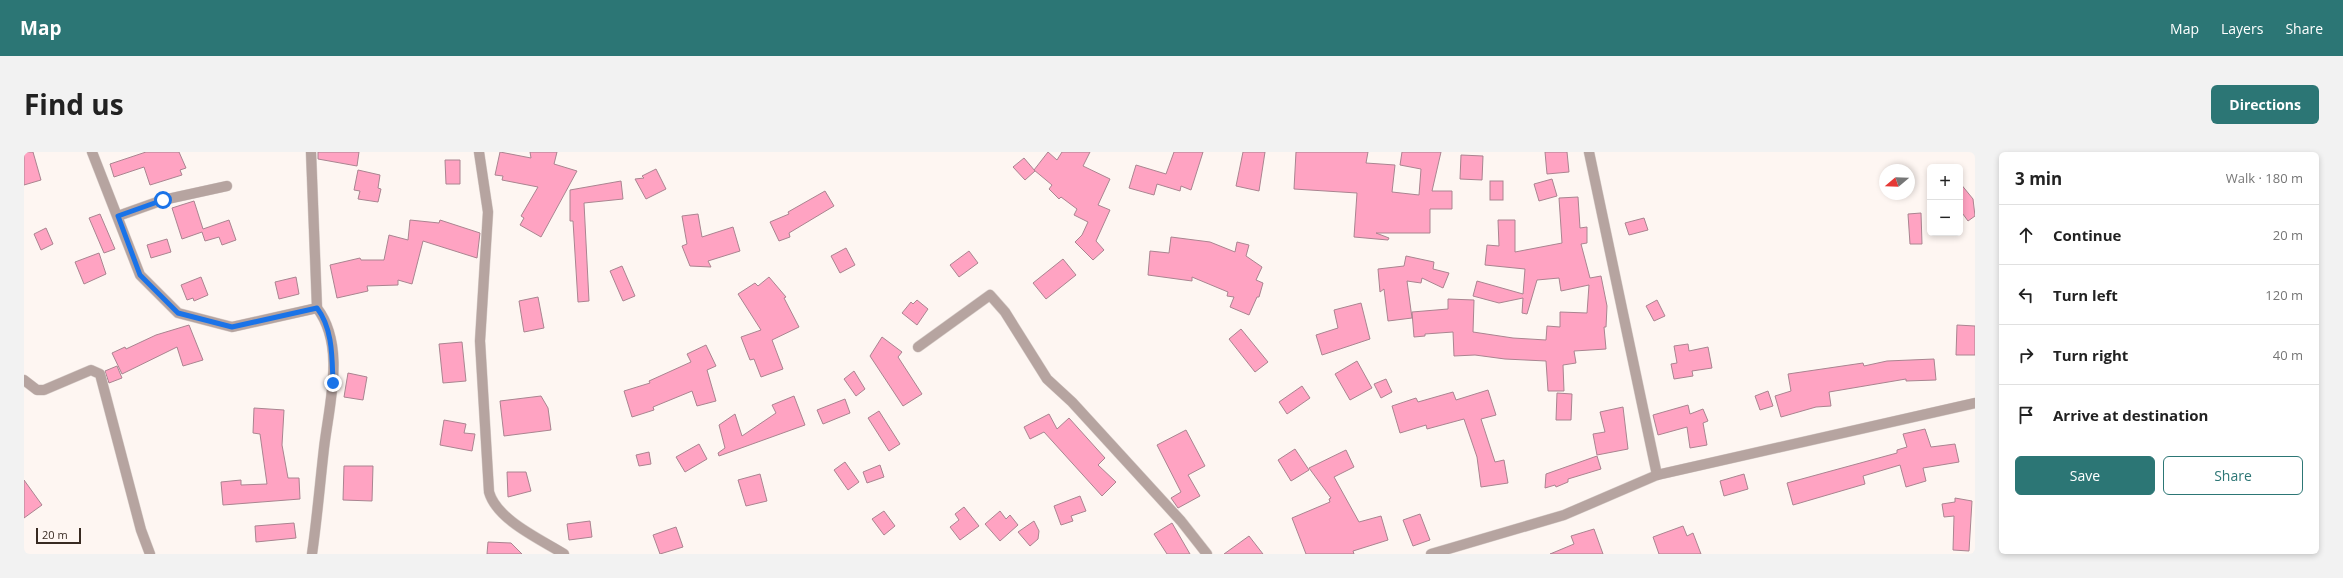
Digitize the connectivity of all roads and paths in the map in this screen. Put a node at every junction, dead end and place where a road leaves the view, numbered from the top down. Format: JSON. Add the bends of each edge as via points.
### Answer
{"nodes":[{"id":1,"x":92,"y":152,"type":"edge"},
{"id":2,"x":311,"y":152,"type":"edge"},
{"id":3,"x":479,"y":152,"type":"edge"},
{"id":4,"x":1589,"y":152,"type":"edge"},
{"id":5,"x":228,"y":186,"type":"dead end"},
{"id":6,"x":118,"y":216,"type":"junction"},
{"id":7,"x":317,"y":308,"type":"junction"},
{"id":8,"x":918,"y":347,"type":"dead end"},
{"id":9,"x":24,"y":380,"type":"edge"},
{"id":10,"x":1975,"y":403,"type":"edge"},
{"id":11,"x":1657,"y":475,"type":"junction"},
{"id":12,"x":150,"y":554,"type":"edge"},
{"id":13,"x":312,"y":554,"type":"edge"},
{"id":14,"x":564,"y":554,"type":"edge"},
{"id":15,"x":1206,"y":554,"type":"edge"},
{"id":16,"x":1431,"y":554,"type":"edge"}],
"edges":[{"from":1,"to":6,"type":"street"},
{"from":2,"to":7,"type":"street"},
{"from":3,"to":14,"type":"street","via":[[488,212],[480,341],[489,492],[495,507],[505,516]]},
{"from":4,"to":11,"type":"street"},
{"from":5,"to":6,"type":"street","via":[[163,200]]},
{"from":6,"to":7,"type":"street","via":[[140,275],[178,313],[232,327]]},
{"from":7,"to":13,"type":"street","via":[[325,318],[329,336],[333,383]]},
{"from":8,"to":15,"type":"street","via":[[990,295],[1005,312],[1047,379],[1072,402],[1181,521]]},
{"from":9,"to":12,"type":"street","via":[[36,390],[44,390],[91,370],[100,374],[141,530]]},
{"from":10,"to":11,"type":"street"},
{"from":11,"to":16,"type":"street","via":[[1564,515]]}]}
